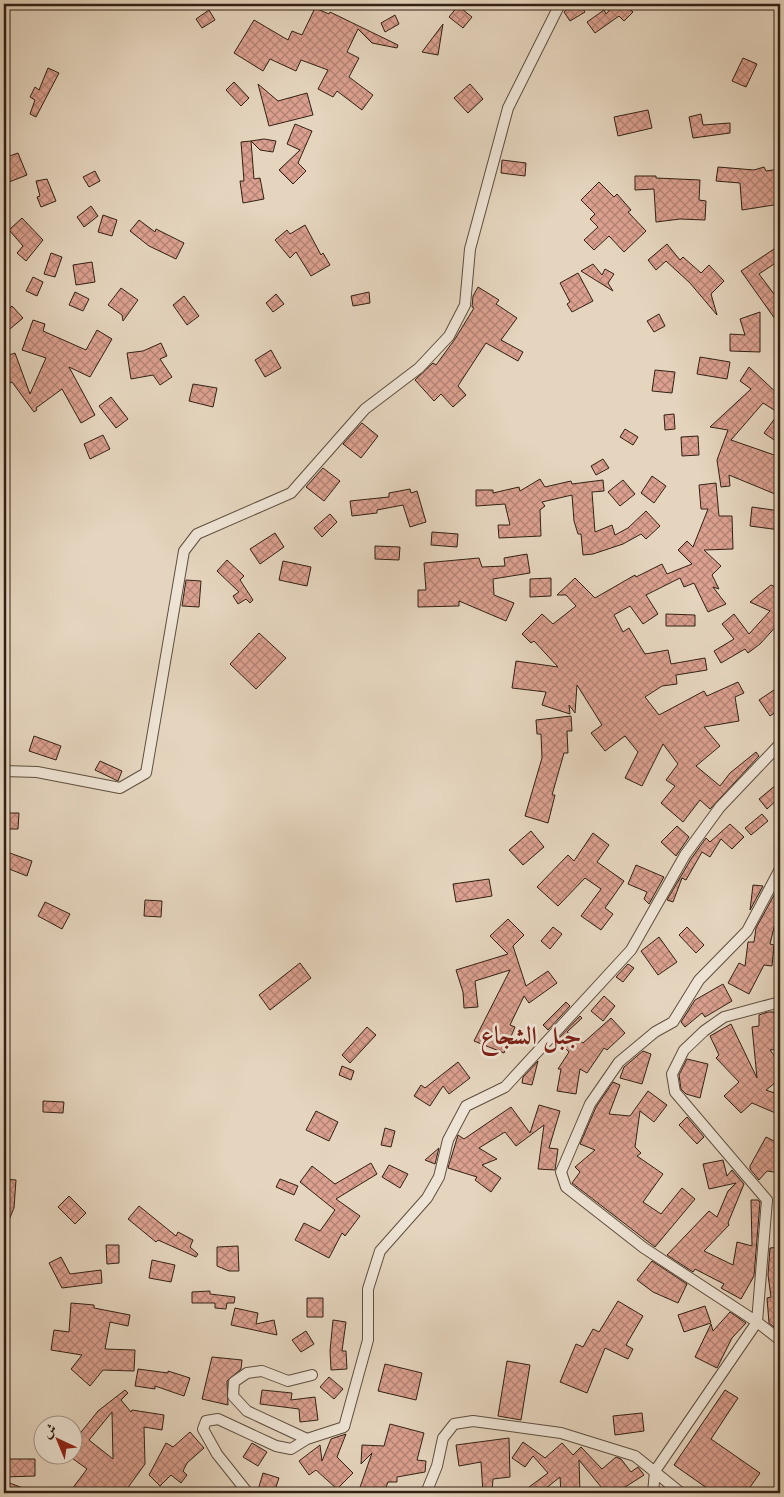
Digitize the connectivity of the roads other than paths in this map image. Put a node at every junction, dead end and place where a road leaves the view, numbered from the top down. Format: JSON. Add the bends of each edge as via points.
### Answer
{"nodes":[{"id":1,"x":560,"y":4,"type":"edge"},
{"id":2,"x":780,"y":744,"type":"edge"},
{"id":3,"x":4,"y":772,"type":"edge"},
{"id":4,"x":780,"y":869,"type":"edge"},
{"id":5,"x":780,"y":1002,"type":"edge"},
{"id":6,"x":757,"y":1322,"type":"junction"},
{"id":7,"x":780,"y":1340,"type":"edge"},
{"id":8,"x":312,"y":1375,"type":"dead end"},
{"id":9,"x":307,"y":1439,"type":"junction"},
{"id":10,"x":656,"y":1471,"type":"junction"},
{"id":11,"x":248,"y":1493,"type":"edge"},
{"id":12,"x":426,"y":1493,"type":"edge"},
{"id":13,"x":653,"y":1493,"type":"edge"},
{"id":14,"x":682,"y":1493,"type":"edge"}],
"edges":[{"from":1,"to":3,"type":"street","via":[[508,108],[470,249],[465,305],[449,336],[419,368],[365,409],[291,494],[197,534],[184,551],[146,773],[120,788],[37,772]]},
{"from":2,"to":9,"type":"street","via":[[720,807],[685,855],[631,950],[505,1087],[466,1106],[448,1140],[439,1177],[427,1198],[380,1251],[368,1289],[368,1340],[344,1427]]},
{"from":4,"to":6,"type":"street","via":[[747,931],[699,980],[673,1022],[654,1032],[619,1062],[590,1104],[561,1172],[566,1187],[644,1248]]},
{"from":5,"to":6,"type":"street","via":[[724,1017],[684,1050],[672,1074],[675,1092],[767,1200]]},
{"from":6,"to":7,"type":"street"},
{"from":6,"to":10,"type":"street"},
{"from":8,"to":9,"type":"street","via":[[288,1381],[262,1372],[247,1373],[234,1382],[233,1396],[247,1411]]},
{"from":9,"to":11,"type":"street","via":[[291,1449],[276,1446],[218,1419],[206,1421],[203,1429],[209,1441]]},
{"from":10,"to":12,"type":"street","via":[[635,1456],[561,1433],[473,1421],[454,1424],[443,1438],[437,1466]]},
{"from":10,"to":13,"type":"street"},
{"from":10,"to":14,"type":"street"}]}
